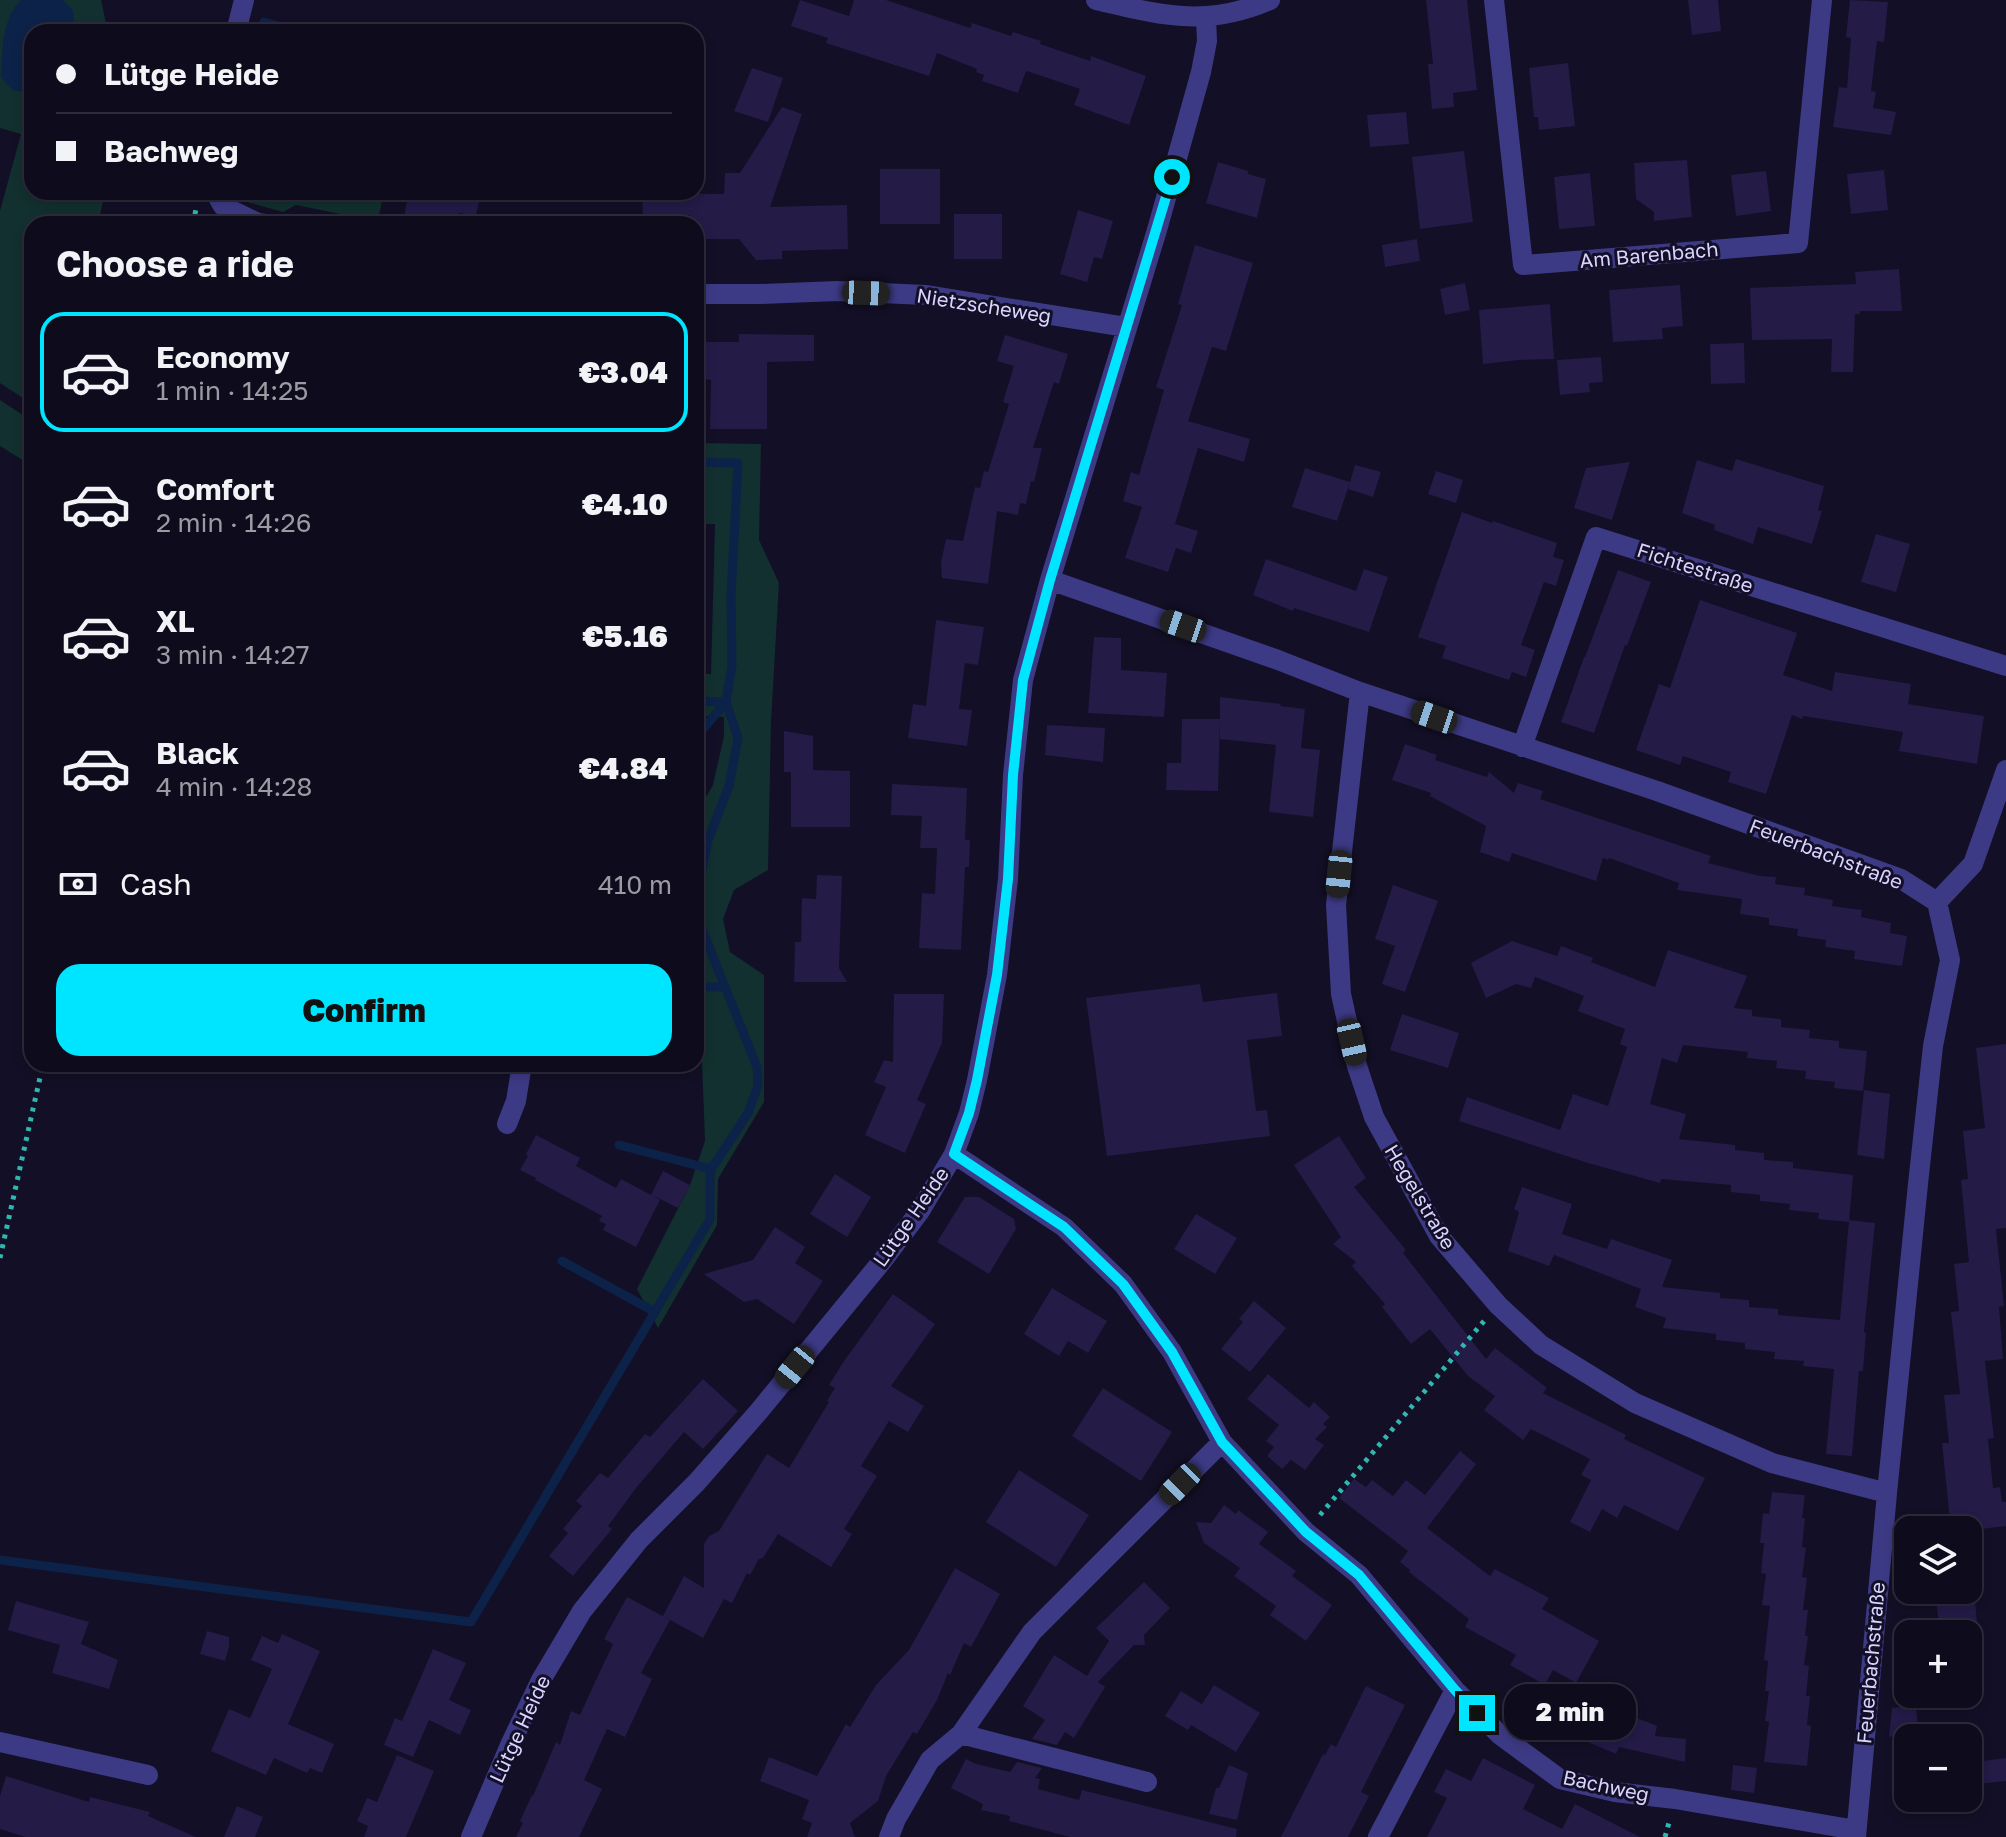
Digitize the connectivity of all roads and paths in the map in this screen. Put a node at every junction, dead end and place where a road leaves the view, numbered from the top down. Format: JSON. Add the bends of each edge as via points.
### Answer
{"nodes":[{"id":1,"x":244,"y":0,"type":"edge"},
{"id":2,"x":1096,"y":0,"type":"edge"},
{"id":3,"x":1270,"y":0,"type":"edge"},
{"id":4,"x":1494,"y":0,"type":"edge"},
{"id":5,"x":1822,"y":0,"type":"edge"},
{"id":6,"x":1206,"y":17,"type":"junction"},
{"id":7,"x":238,"y":24,"type":"edge"},
{"id":8,"x":220,"y":200,"type":"edge"},
{"id":9,"x":244,"y":216,"type":"edge"},
{"id":10,"x":704,"y":294,"type":"edge"},
{"id":11,"x":1126,"y":327,"type":"junction"},
{"id":12,"x":1050,"y":580,"type":"junction"},
{"id":13,"x":2006,"y":666,"type":"edge"},
{"id":14,"x":1360,"y":692,"type":"junction"},
{"id":15,"x":1522,"y":747,"type":"junction"},
{"id":16,"x":2006,"y":770,"type":"edge"},
{"id":17,"x":1937,"y":902,"type":"junction"},
{"id":18,"x":41,"y":1072,"type":"edge"},
{"id":19,"x":521,"y":1072,"type":"edge"},
{"id":20,"x":507,"y":1124,"type":"dead end"},
{"id":21,"x":954,"y":1154,"type":"junction"},
{"id":22,"x":0,"y":1258,"type":"edge"},
{"id":23,"x":1498,"y":1305,"type":"junction"},
{"id":24,"x":1222,"y":1442,"type":"junction"},
{"id":25,"x":1887,"y":1493,"type":"junction"},
{"id":26,"x":1306,"y":1532,"type":"junction"},
{"id":27,"x":1455,"y":1690,"type":"junction"},
{"id":28,"x":961,"y":1734,"type":"junction"},
{"id":29,"x":0,"y":1742,"type":"edge"},
{"id":30,"x":148,"y":1775,"type":"dead end"},
{"id":31,"x":1147,"y":1782,"type":"dead end"},
{"id":32,"x":1856,"y":1834,"type":"edge"},
{"id":33,"x":471,"y":1837,"type":"edge"},
{"id":34,"x":889,"y":1837,"type":"edge"},
{"id":35,"x":1378,"y":1837,"type":"edge"}],
"edges":[{"from":1,"to":7,"type":"street"},
{"from":2,"to":6,"type":"street","via":[[1173,17]]},
{"from":3,"to":6,"type":"street"},
{"from":4,"to":5,"type":"street","name":"Am Barenbach","via":[[1523,265],[1798,243]]},
{"from":6,"to":11,"type":"street","name":"Lütge Heide","via":[[1201,72]]},
{"from":8,"to":9,"type":"street"},
{"from":10,"to":11,"type":"street","name":"Nietzscheweg","via":[[925,295]]},
{"from":11,"to":12,"type":"street","name":"Lütge Heide"},
{"from":12,"to":14,"type":"street","name":"Feuerbachstraße"},
{"from":12,"to":21,"type":"street","name":"Lütge Heide","via":[[1023,680],[997,975],[977,1080]]},
{"from":13,"to":15,"type":"street","name":"Fichtestraße","via":[[1596,537]]},
{"from":14,"to":15,"type":"street","name":"Feuerbachstraße"},
{"from":14,"to":23,"type":"street","name":"Hegelstraße","via":[[1336,905],[1341,994],[1357,1066],[1374,1117],[1439,1236]]},
{"from":15,"to":17,"type":"street","name":"Feuerbachstraße","via":[[1901,879]]},
{"from":16,"to":17,"type":"street","via":[[1973,864]]},
{"from":17,"to":25,"type":"street","name":"Feuerbachstraße","via":[[1950,960],[1933,1046]]},
{"from":18,"to":22,"type":"path"},
{"from":19,"to":20,"type":"street"},
{"from":21,"to":24,"type":"street","name":"Bachweg","via":[[1064,1227],[1123,1284],[1172,1352]]},
{"from":21,"to":33,"type":"street","name":"Lütge Heide","via":[[920,1211],[873,1272],[760,1410],[639,1540],[582,1611],[541,1680]]},
{"from":23,"to":25,"type":"street","name":"Hegelstraße","via":[[1541,1345],[1635,1403],[1772,1463]]},
{"from":23,"to":26,"type":"path"},
{"from":24,"to":26,"type":"street","name":"Bachweg"},
{"from":24,"to":28,"type":"street","via":[[1032,1632]]},
{"from":25,"to":32,"type":"street","name":"Feuerbachstraße"},
{"from":26,"to":27,"type":"street","name":"Bachweg","via":[[1359,1575]]},
{"from":27,"to":32,"type":"street","name":"Bachweg","via":[[1500,1735],[1560,1779]]},
{"from":27,"to":35,"type":"street"},
{"from":28,"to":31,"type":"street"},
{"from":28,"to":34,"type":"street","via":[[930,1760]]},
{"from":29,"to":30,"type":"street"}]}
